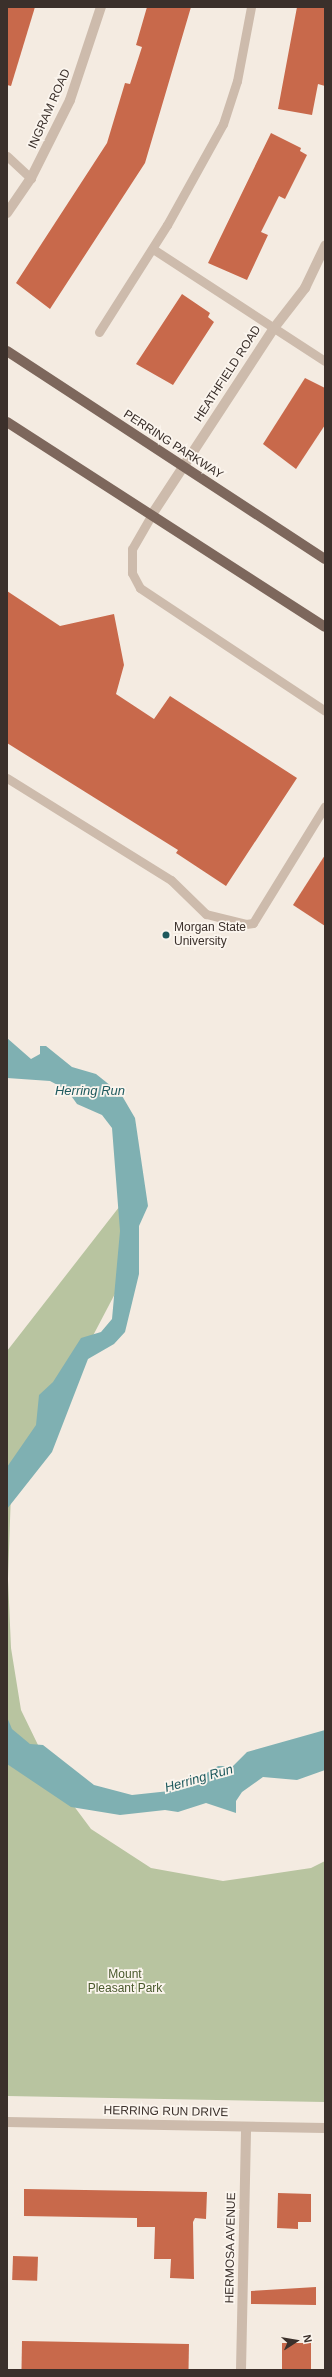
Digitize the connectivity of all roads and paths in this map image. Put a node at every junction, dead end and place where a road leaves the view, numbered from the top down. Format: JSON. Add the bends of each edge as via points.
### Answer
{"nodes":[{"id":1,"x":101,"y":7,"type":"edge"},
{"id":2,"x":251,"y":7,"type":"edge"},
{"id":3,"x":7,"y":156,"type":"edge"},
{"id":4,"x":31,"y":178,"type":"junction"},
{"id":5,"x":7,"y":213,"type":"edge"},
{"id":6,"x":325,"y":246,"type":"edge"},
{"id":7,"x":153,"y":249,"type":"junction"},
{"id":8,"x":274,"y":328,"type":"junction"},
{"id":9,"x":99,"y":332,"type":"dead end"},
{"id":10,"x":7,"y":351,"type":"edge"},
{"id":11,"x":325,"y":361,"type":"edge"},
{"id":12,"x":7,"y":422,"type":"edge"},
{"id":13,"x":183,"y":467,"type":"junction"},
{"id":14,"x":151,"y":516,"type":"junction"},
{"id":15,"x":325,"y":560,"type":"edge"},
{"id":16,"x":325,"y":627,"type":"edge"},
{"id":17,"x":325,"y":711,"type":"edge"},
{"id":18,"x":7,"y":778,"type":"edge"},
{"id":19,"x":325,"y":806,"type":"edge"},
{"id":20,"x":7,"y":2122,"type":"edge"},
{"id":21,"x":246,"y":2126,"type":"junction"},
{"id":22,"x":325,"y":2128,"type":"edge"},
{"id":23,"x":241,"y":2370,"type":"edge"}],
"edges":[{"from":1,"to":4,"type":"street","name":"INGRAM ROAD","via":[[70,100]]},
{"from":2,"to":7,"type":"lane","via":[[237,81],[223,124]]},
{"from":3,"to":4,"type":"lane"},
{"from":4,"to":5,"type":"street","name":"INGRAM ROAD"},
{"from":6,"to":8,"type":"street","name":"HEATHFIELD ROAD","via":[[305,288]]},
{"from":7,"to":8,"type":"lane"},
{"from":7,"to":9,"type":"lane"},
{"from":8,"to":11,"type":"lane"},
{"from":8,"to":13,"type":"street","name":"HEATHFIELD ROAD"},
{"from":10,"to":13,"type":"main road","name":"PERRING PARKWAY"},
{"from":12,"to":14,"type":"main road"},
{"from":13,"to":14,"type":"street","name":"HEATHFIELD ROAD"},
{"from":13,"to":15,"type":"main road","name":"PERRING PARKWAY"},
{"from":14,"to":16,"type":"main road"},
{"from":14,"to":17,"type":"lane","via":[[132,549],[132,573],[140,588]]},
{"from":18,"to":19,"type":"lane","via":[[171,880],[206,914],[246,924],[253,923]]},
{"from":20,"to":21,"type":"street","name":"HERRING RUN DRIVE"},
{"from":21,"to":22,"type":"street","name":"HERRING RUN DRIVE"},
{"from":21,"to":23,"type":"street","name":"HERMOSA AVENUE"}]}
